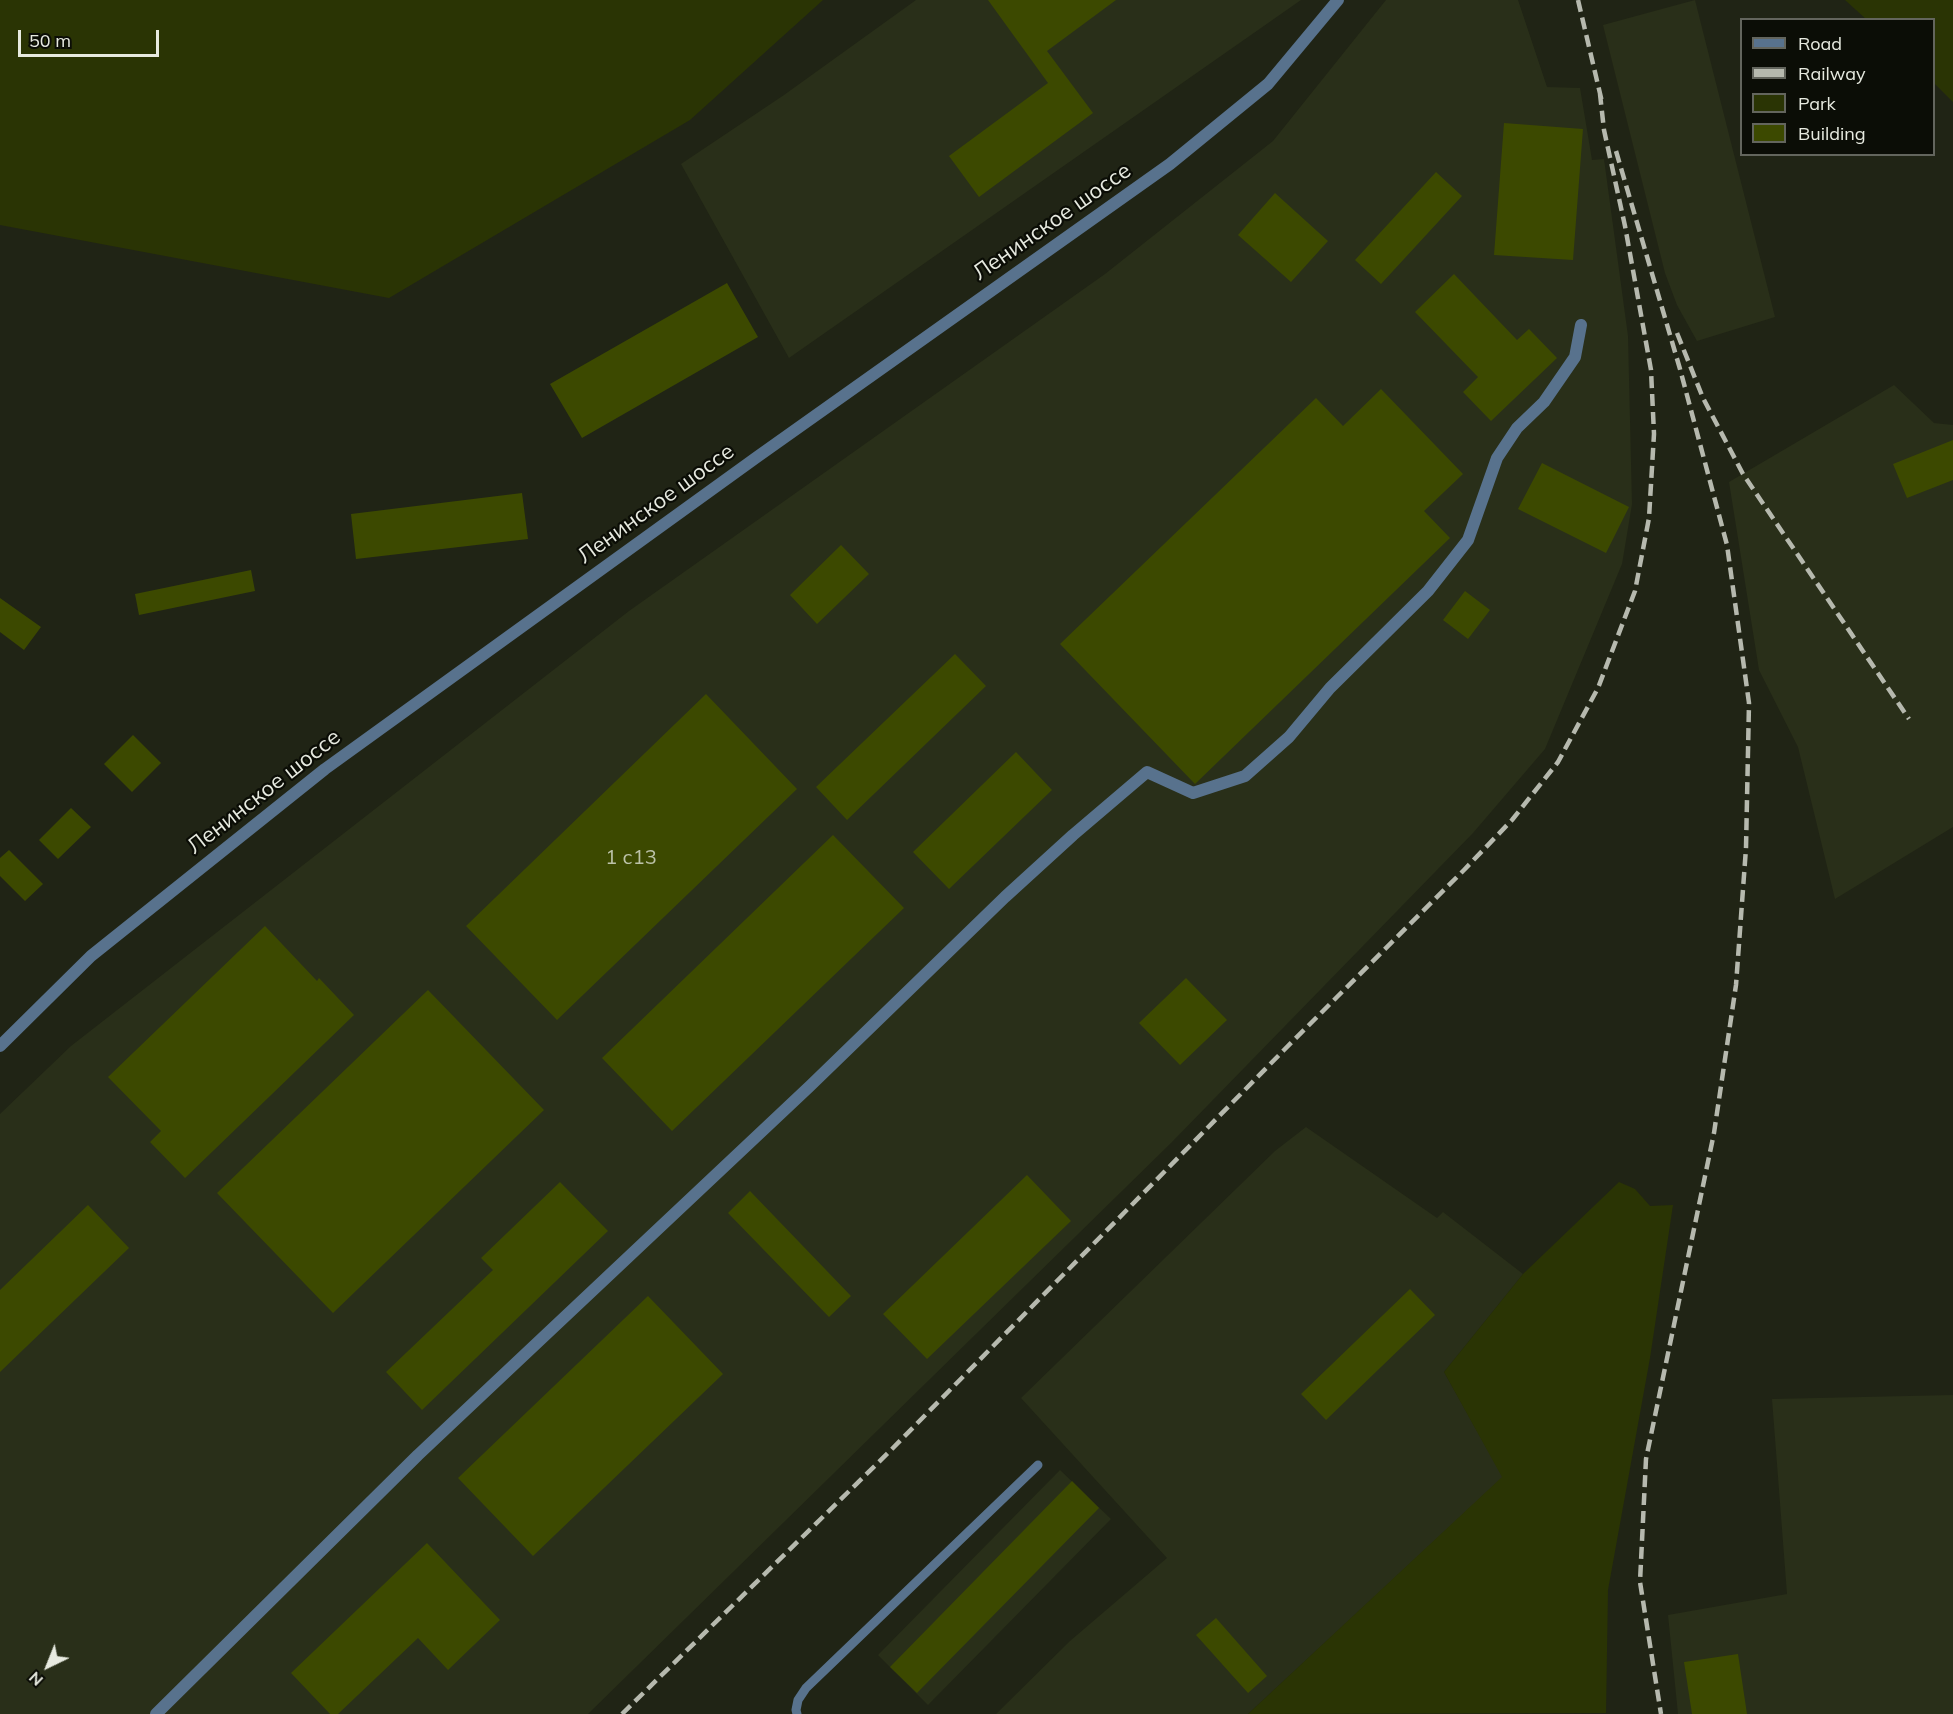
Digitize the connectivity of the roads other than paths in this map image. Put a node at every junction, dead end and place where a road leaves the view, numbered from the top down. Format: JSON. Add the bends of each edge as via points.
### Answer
{"nodes":[{"id":1,"x":1338,"y":0,"type":"edge"},
{"id":2,"x":1581,"y":325,"type":"dead end"},
{"id":3,"x":0,"y":1046,"type":"edge"},
{"id":4,"x":1038,"y":1465,"type":"dead end"},
{"id":5,"x":156,"y":1714,"type":"edge"},
{"id":6,"x":797,"y":1714,"type":"edge"}],
"edges":[{"from":1,"to":3,"type":"street","name":"Ленинское шоссе","via":[[1268,84],[1170,164],[325,769],[91,956]]},
{"from":2,"to":5,"type":"street","via":[[1575,357],[1497,458],[1468,540],[1428,591],[1330,688],[1289,737],[1245,776],[1193,793],[1147,772],[1073,834],[418,1455]]},
{"from":4,"to":6,"type":"lane","via":[[806,1688],[798,1700]]}]}
